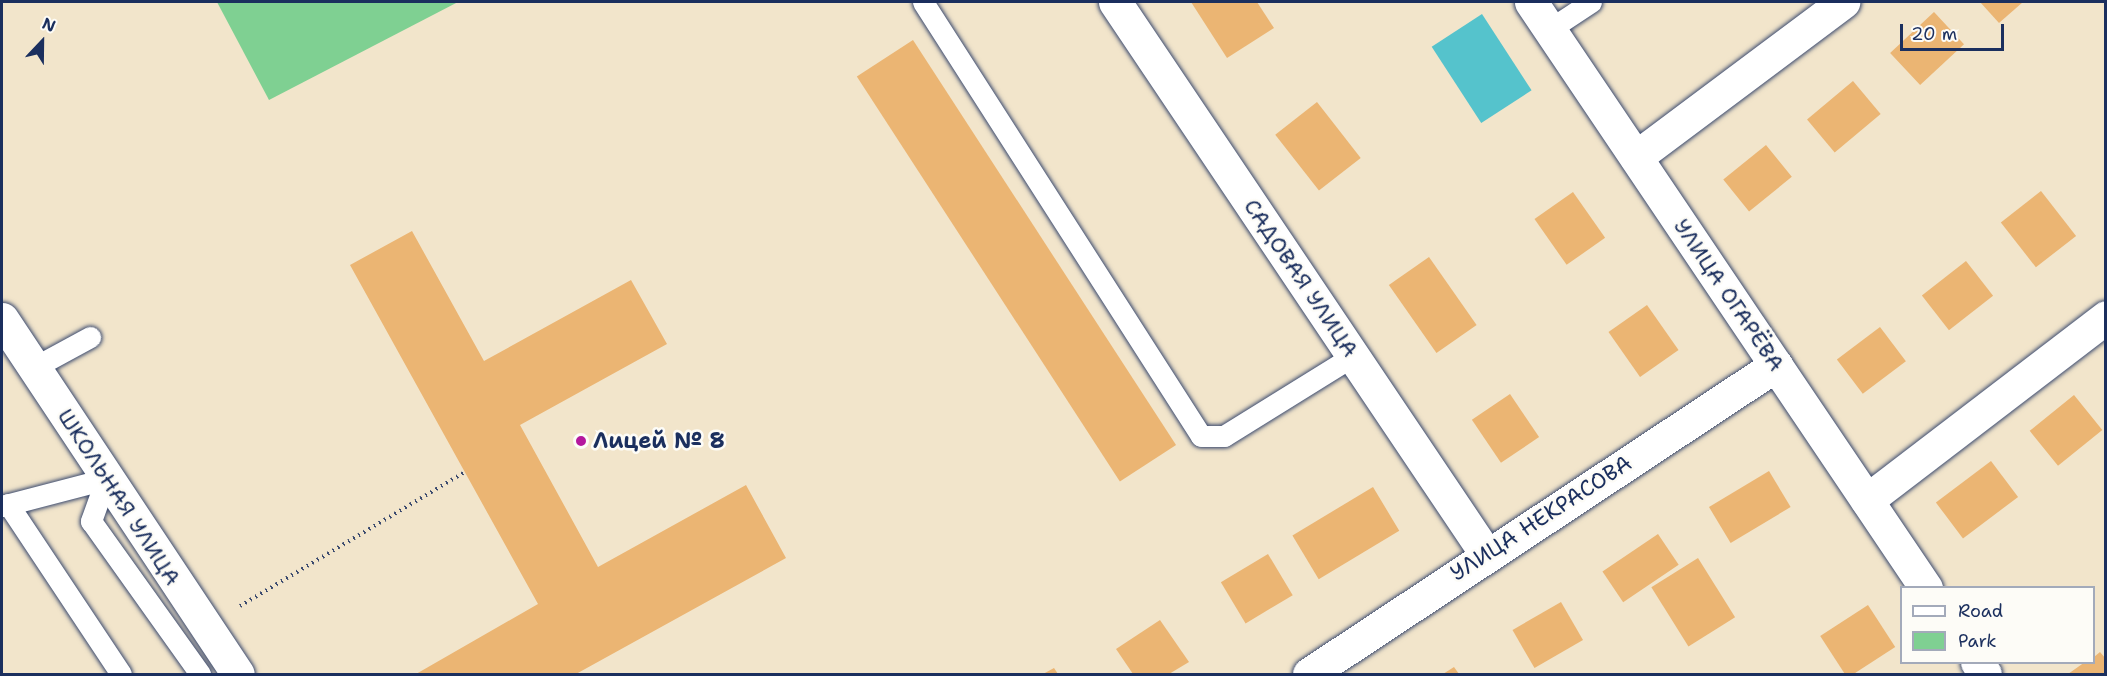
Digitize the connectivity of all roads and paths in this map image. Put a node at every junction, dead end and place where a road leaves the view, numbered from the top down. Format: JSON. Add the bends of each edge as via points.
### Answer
{"nodes":[{"id":1,"x":923,"y":2,"type":"edge"},
{"id":2,"x":1115,"y":2,"type":"edge"},
{"id":3,"x":1531,"y":2,"type":"edge"},
{"id":4,"x":1591,"y":2,"type":"edge"},
{"id":5,"x":1843,"y":2,"type":"edge"},
{"id":6,"x":1550,"y":29,"type":"junction"},
{"id":7,"x":1636,"y":157,"type":"junction"},
{"id":8,"x":2106,"y":316,"type":"edge"},
{"id":9,"x":2,"y":319,"type":"edge"},
{"id":10,"x":90,"y":337,"type":"dead end"},
{"id":11,"x":1353,"y":356,"type":"junction"},
{"id":12,"x":1776,"y":364,"type":"junction"},
{"id":13,"x":33,"y":368,"type":"junction"},
{"id":14,"x":465,"y":472,"type":"dead end"},
{"id":15,"x":106,"y":479,"type":"junction"},
{"id":16,"x":1867,"y":500,"type":"junction"},
{"id":17,"x":5,"y":505,"type":"edge"},
{"id":18,"x":1486,"y":554,"type":"junction"},
{"id":19,"x":1925,"y":586,"type":"edge"},
{"id":20,"x":240,"y":606,"type":"dead end"},
{"id":21,"x":121,"y":675,"type":"edge"},
{"id":22,"x":200,"y":675,"type":"edge"},
{"id":23,"x":238,"y":675,"type":"edge"},
{"id":24,"x":1309,"y":675,"type":"edge"}],
"edges":[{"from":1,"to":11,"type":"lane","via":[[1201,436],[1224,436]]},
{"from":2,"to":11,"type":"street","name":"САДОВАЯ УЛИЦА"},
{"from":3,"to":6,"type":"street","name":"УЛИЦА ОГАРЁВА"},
{"from":4,"to":6,"type":"lane"},
{"from":5,"to":7,"type":"street"},
{"from":6,"to":7,"type":"street","name":"УЛИЦА ОГАРЁВА"},
{"from":7,"to":12,"type":"street","name":"УЛИЦА ОГАРЁВА"},
{"from":8,"to":16,"type":"street"},
{"from":9,"to":13,"type":"street","name":"ШКОЛЬНАЯ УЛИЦА"},
{"from":10,"to":13,"type":"lane"},
{"from":11,"to":18,"type":"street","name":"САДОВАЯ УЛИЦА"},
{"from":12,"to":16,"type":"street","name":"УЛИЦА ОГАРЁВА"},
{"from":12,"to":18,"type":"street","name":"УЛИЦА НЕКРАСОВА"},
{"from":13,"to":15,"type":"street","name":"ШКОЛЬНАЯ УЛИЦА"},
{"from":14,"to":20,"type":"path"},
{"from":15,"to":17,"type":"lane"},
{"from":15,"to":22,"type":"lane","via":[[90,521]]},
{"from":15,"to":23,"type":"street","name":"ШКОЛЬНАЯ УЛИЦА"},
{"from":16,"to":19,"type":"street","name":"УЛИЦА ОГАРЁВА"},
{"from":17,"to":21,"type":"lane"},
{"from":18,"to":24,"type":"street","name":"УЛИЦА НЕКРАСОВА"}]}
